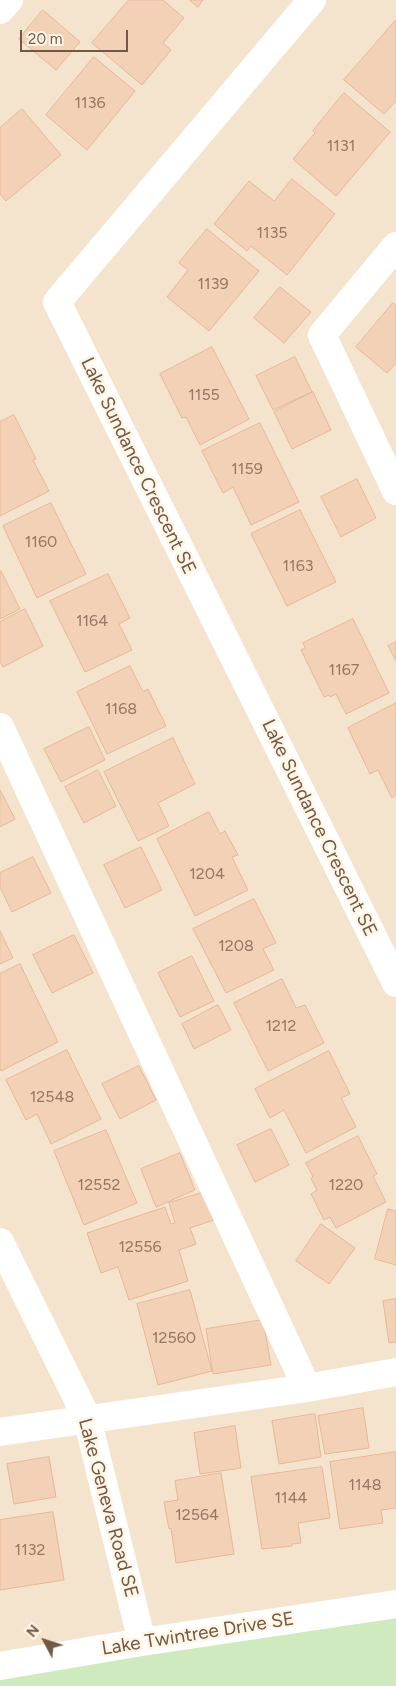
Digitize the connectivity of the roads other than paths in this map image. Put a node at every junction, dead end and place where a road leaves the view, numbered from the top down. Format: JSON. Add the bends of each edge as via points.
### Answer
{"nodes":[{"id":1,"x":9,"y":0,"type":"edge"},
{"id":2,"x":312,"y":0,"type":"edge"},
{"id":3,"x":0,"y":10,"type":"edge"},
{"id":4,"x":396,"y":246,"type":"edge"},
{"id":5,"x":396,"y":491,"type":"edge"},
{"id":6,"x":0,"y":727,"type":"edge"},
{"id":7,"x":396,"y":983,"type":"edge"},
{"id":8,"x":0,"y":1242,"type":"edge"},
{"id":9,"x":396,"y":1372,"type":"edge"},
{"id":10,"x":307,"y":1388,"type":"junction"},
{"id":11,"x":87,"y":1418,"type":"junction"},
{"id":12,"x":0,"y":1432,"type":"edge"},
{"id":13,"x":396,"y":1604,"type":"edge"},
{"id":14,"x":142,"y":1642,"type":"junction"},
{"id":15,"x":0,"y":1666,"type":"edge"}],
"edges":[{"from":1,"to":3,"type":"street"},
{"from":2,"to":7,"type":"street","name":"Lake Sundance Crescent SE","via":[[57,302]]},
{"from":4,"to":5,"type":"street","via":[[322,335]]},
{"from":6,"to":10,"type":"street"},
{"from":8,"to":11,"type":"street","name":"Lake Geneva Road SE"},
{"from":9,"to":10,"type":"street"},
{"from":10,"to":11,"type":"street"},
{"from":11,"to":12,"type":"street"},
{"from":11,"to":14,"type":"street","name":"Lake Geneva Road SE"},
{"from":13,"to":14,"type":"street","name":"Lake Twintree Drive SE"},
{"from":14,"to":15,"type":"street","name":"Lake Twintree Drive SE"}]}
